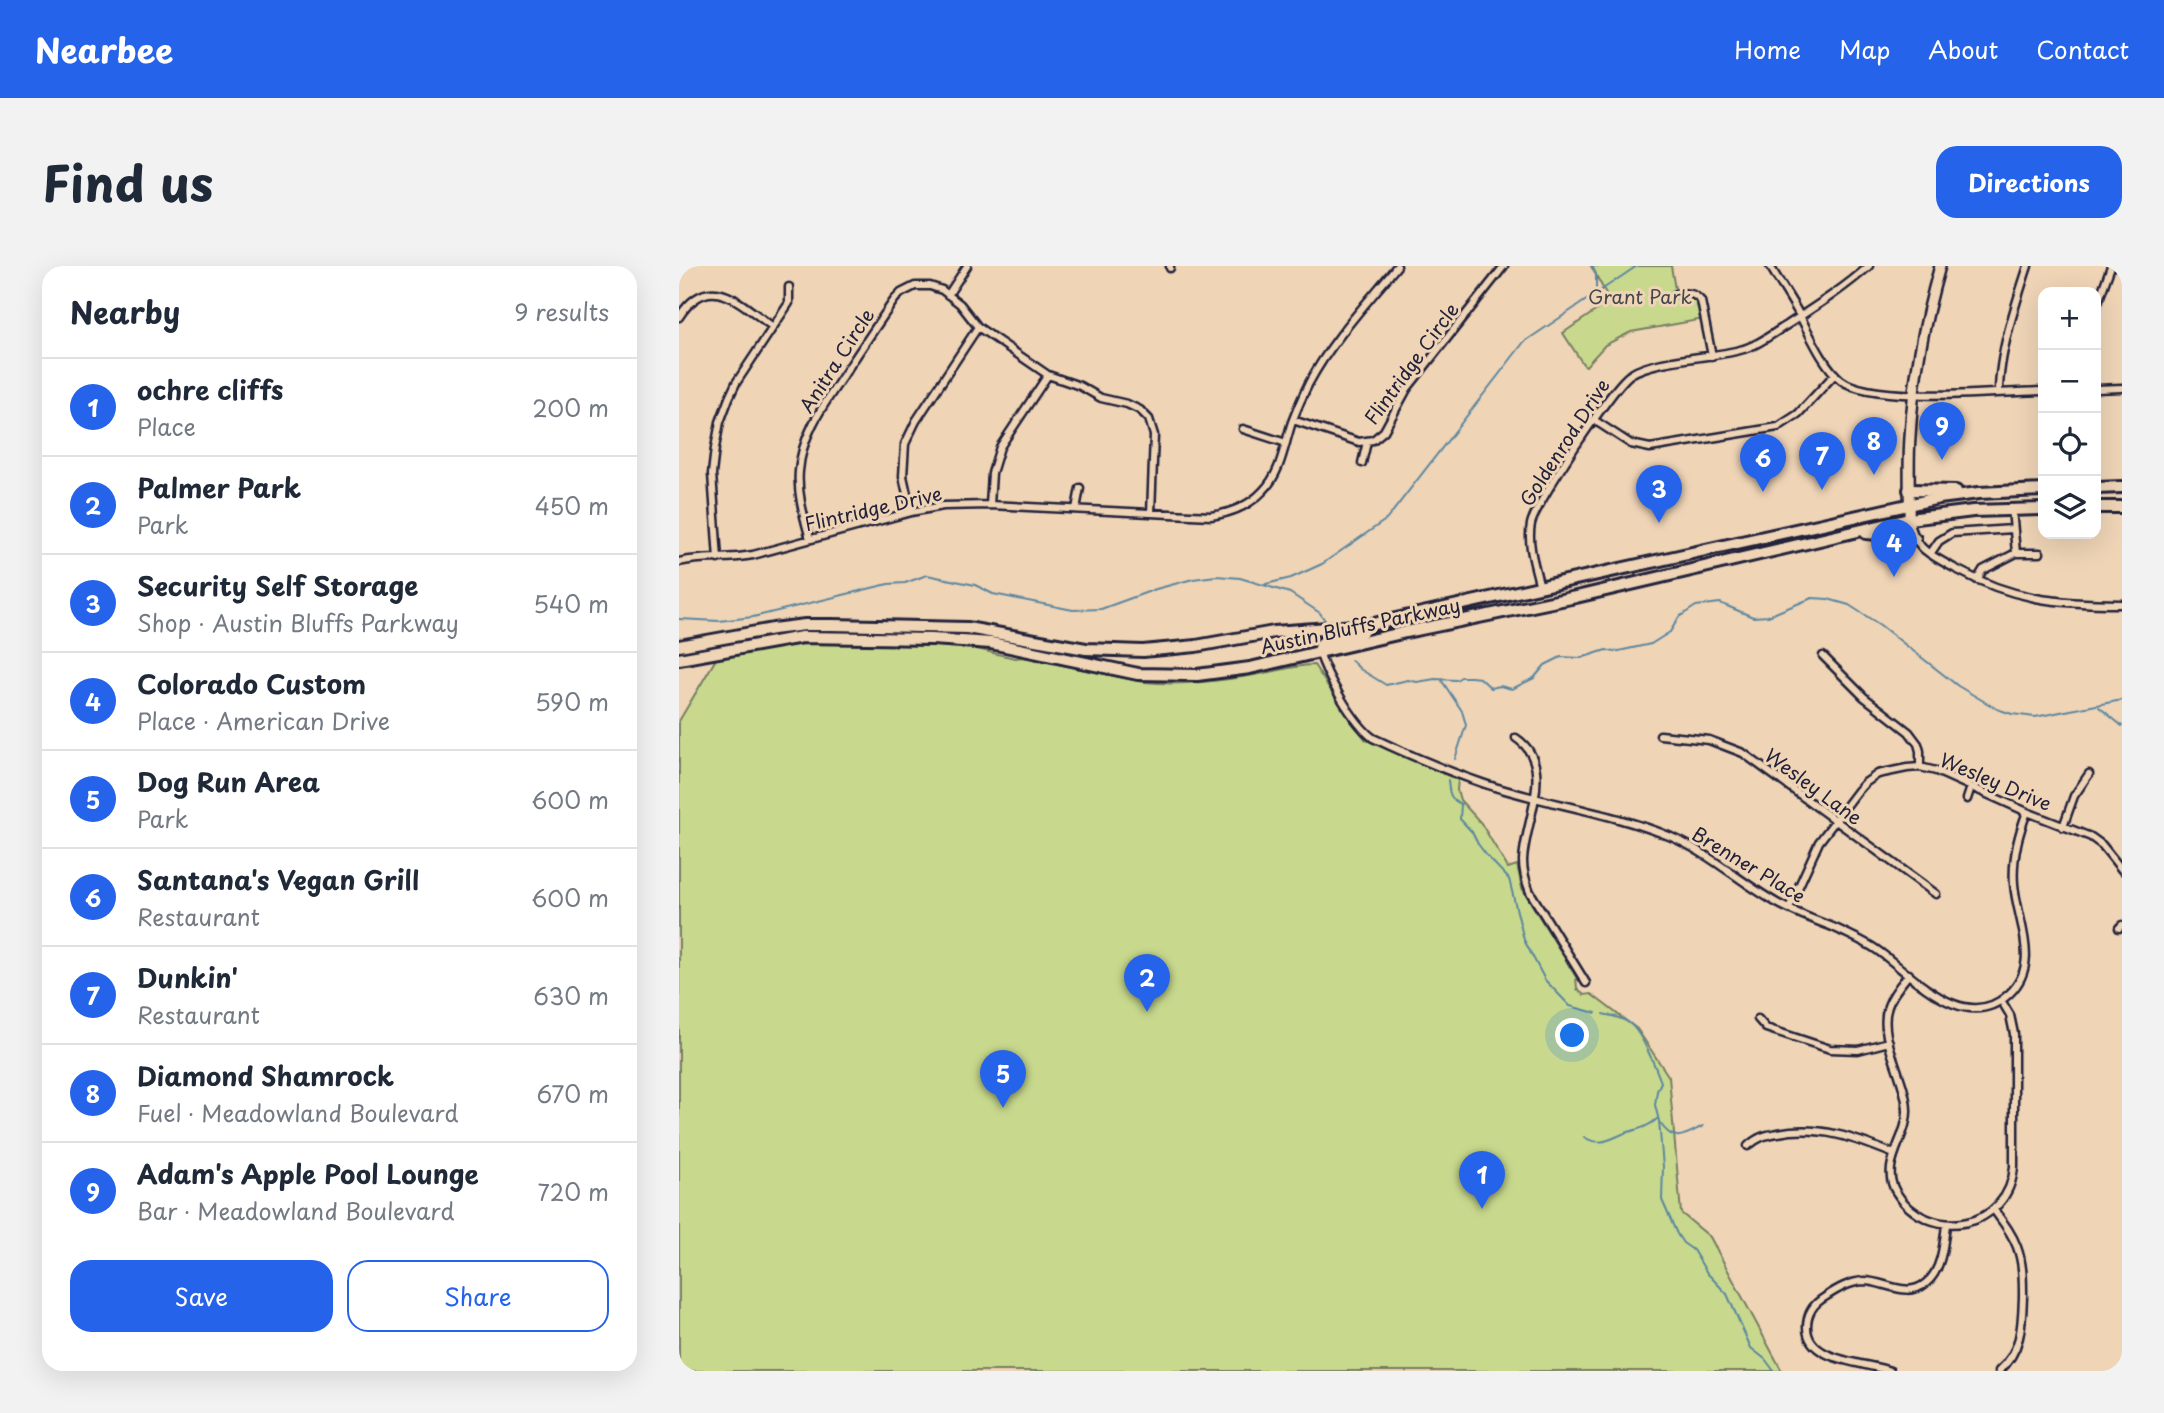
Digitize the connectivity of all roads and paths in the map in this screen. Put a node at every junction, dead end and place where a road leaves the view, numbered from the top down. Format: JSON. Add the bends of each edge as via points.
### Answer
{"nodes":[{"id":1,"x":967,"y":266,"type":"edge"},
{"id":2,"x":1397,"y":266,"type":"edge"},
{"id":3,"x":1504,"y":266,"type":"edge"},
{"id":4,"x":1770,"y":266,"type":"edge"},
{"id":5,"x":1869,"y":266,"type":"edge"},
{"id":6,"x":1940,"y":266,"type":"edge"},
{"id":7,"x":2028,"y":266,"type":"edge"},
{"id":8,"x":2111,"y":266,"type":"edge"},
{"id":9,"x":789,"y":286,"type":"dead end"},
{"id":10,"x":1676,"y":294,"type":"dead end"},
{"id":11,"x":2101,"y":294,"type":"edge"},
{"id":12,"x":949,"y":295,"type":"junction"},
{"id":13,"x":1800,"y":316,"type":"junction"},
{"id":14,"x":679,"y":317,"type":"edge"},
{"id":15,"x":773,"y":327,"type":"junction"},
{"id":16,"x":978,"y":327,"type":"junction"},
{"id":17,"x":1712,"y":356,"type":"junction"},
{"id":18,"x":1048,"y":374,"type":"junction"},
{"id":19,"x":1835,"y":374,"type":"junction"},
{"id":20,"x":2122,"y":388,"type":"edge"},
{"id":21,"x":2101,"y":389,"type":"edge"},
{"id":22,"x":2038,"y":390,"type":"edge"},
{"id":23,"x":1999,"y":392,"type":"junction"},
{"id":24,"x":1913,"y":394,"type":"junction"},
{"id":25,"x":1293,"y":420,"type":"junction"},
{"id":26,"x":1594,"y":420,"type":"junction"},
{"id":27,"x":1243,"y":429,"type":"dead end"},
{"id":28,"x":1367,"y":442,"type":"junction"},
{"id":29,"x":1286,"y":443,"type":"junction"},
{"id":30,"x":1362,"y":463,"type":"dead end"},
{"id":31,"x":2122,"y":487,"type":"edge"},
{"id":32,"x":1080,"y":488,"type":"dead end"},
{"id":33,"x":2101,"y":488,"type":"edge"},
{"id":34,"x":1909,"y":490,"type":"junction"},
{"id":35,"x":2038,"y":490,"type":"edge"},
{"id":36,"x":1965,"y":494,"type":"junction"},
{"id":37,"x":990,"y":505,"type":"junction"},
{"id":38,"x":1910,"y":505,"type":"junction"},
{"id":39,"x":2101,"y":507,"type":"edge"},
{"id":40,"x":2122,"y":507,"type":"edge"},
{"id":41,"x":1076,"y":509,"type":"junction"},
{"id":42,"x":2012,"y":509,"type":"junction"},
{"id":43,"x":2038,"y":509,"type":"edge"},
{"id":44,"x":911,"y":512,"type":"junction"},
{"id":45,"x":1151,"y":513,"type":"junction"},
{"id":46,"x":1909,"y":519,"type":"junction"},
{"id":47,"x":2013,"y":529,"type":"junction"},
{"id":48,"x":1849,"y":533,"type":"junction"},
{"id":49,"x":810,"y":539,"type":"junction"},
{"id":50,"x":1915,"y":540,"type":"junction"},
{"id":51,"x":2040,"y":553,"type":"dead end"},
{"id":52,"x":1930,"y":554,"type":"junction"},
{"id":53,"x":2016,"y":554,"type":"junction"},
{"id":54,"x":718,"y":559,"type":"junction"},
{"id":55,"x":679,"y":562,"type":"edge"},
{"id":56,"x":1977,"y":580,"type":"junction"},
{"id":57,"x":1540,"y":588,"type":"junction"},
{"id":58,"x":2122,"y":604,"type":"edge"},
{"id":59,"x":1369,"y":625,"type":"junction"},
{"id":60,"x":679,"y":646,"type":"edge"},
{"id":61,"x":1319,"y":652,"type":"junction"},
{"id":62,"x":1823,"y":656,"type":"dead end"},
{"id":63,"x":679,"y":659,"type":"edge"},
{"id":64,"x":1660,"y":735,"type":"dead end"},
{"id":65,"x":1516,"y":738,"type":"dead end"},
{"id":66,"x":1920,"y":767,"type":"junction"},
{"id":67,"x":2089,"y":774,"type":"dead end"},
{"id":68,"x":1971,"y":787,"type":"junction"},
{"id":69,"x":1534,"y":797,"type":"junction"},
{"id":70,"x":1967,"y":799,"type":"dead end"},
{"id":71,"x":2027,"y":812,"type":"junction"},
{"id":72,"x":1835,"y":821,"type":"junction"},
{"id":73,"x":2063,"y":827,"type":"junction"},
{"id":74,"x":2122,"y":870,"type":"edge"},
{"id":75,"x":1936,"y":894,"type":"dead end"},
{"id":76,"x":1789,"y":908,"type":"junction"},
{"id":77,"x":1909,"y":974,"type":"junction"},
{"id":78,"x":1586,"y":983,"type":"dead end"},
{"id":79,"x":2001,"y":1000,"type":"junction"},
{"id":80,"x":1758,"y":1019,"type":"dead end"},
{"id":81,"x":1889,"y":1042,"type":"junction"},
{"id":82,"x":1748,"y":1146,"type":"dead end"},
{"id":83,"x":1894,"y":1154,"type":"junction"},
{"id":84,"x":1994,"y":1210,"type":"junction"},
{"id":85,"x":1946,"y":1224,"type":"junction"},
{"id":86,"x":1890,"y":1371,"type":"edge"},
{"id":87,"x":1999,"y":1371,"type":"edge"}],
"edges":[{"from":1,"to":12,"type":"street"},
{"from":2,"to":25,"type":"street","name":"Flintridge Drive","via":[[1324,360]]},
{"from":3,"to":28,"type":"street","name":"Flintridge Circle","via":[[1407,389],[1384,431]]},
{"from":4,"to":13,"type":"street"},
{"from":5,"to":13,"type":"street","name":"Goldenrod Drive"},
{"from":6,"to":24,"type":"street"},
{"from":7,"to":23,"type":"street","via":[[2011,322]]},
{"from":8,"to":11,"type":"street"},
{"from":9,"to":15,"type":"street","via":[[789,303]]},
{"from":10,"to":17,"type":"street","via":[[1691,293],[1701,301]]},
{"from":12,"to":16,"type":"street"},
{"from":12,"to":49,"type":"street","name":"Anitra Circle","via":[[922,285],[901,293],[811,425],[798,481]]},
{"from":13,"to":17,"type":"street","name":"Goldenrod Drive","via":[[1756,344]]},
{"from":13,"to":19,"type":"street"},
{"from":14,"to":15,"type":"street","via":[[691,300],[713,292],[729,297]]},
{"from":15,"to":54,"type":"street","via":[[733,390],[717,436],[712,481]]},
{"from":16,"to":18,"type":"street"},
{"from":16,"to":44,"type":"street","via":[[905,444],[903,477]]},
{"from":17,"to":26,"type":"street","name":"Goldenrod Drive","via":[[1631,373]]},
{"from":18,"to":37,"type":"street","via":[[1000,447]]},
{"from":18,"to":45,"type":"street","via":[[1101,398],[1135,406],[1149,419],[1154,435]]},
{"from":19,"to":24,"type":"street","via":[[1870,391]]},
{"from":19,"to":26,"type":"street","via":[[1789,422],[1767,429],[1650,449],[1631,444]]},
{"from":20,"to":21,"type":"street"},
{"from":22,"to":23,"type":"street"},
{"from":23,"to":24,"type":"street"},
{"from":24,"to":34,"type":"street"},
{"from":25,"to":28,"type":"street","name":"Flintridge Circle"},
{"from":25,"to":29,"type":"street","name":"Flintridge Drive"},
{"from":26,"to":57,"type":"street","name":"Goldenrod Drive","via":[[1534,512],[1530,541]]},
{"from":27,"to":29,"type":"street"},
{"from":28,"to":30,"type":"street","name":"Flintridge Circle"},
{"from":29,"to":45,"type":"street","name":"Flintridge Drive","via":[[1273,479],[1239,509],[1211,516]]},
{"from":31,"to":33,"type":"main road"},
{"from":32,"to":41,"type":"street"},
{"from":34,"to":36,"type":"main road"},
{"from":34,"to":38,"type":"street"},
{"from":35,"to":36,"type":"main road","name":"Austin Bluffs Parkway"},
{"from":36,"to":38,"type":"main road","name":"Austin Bluffs Parkway"},
{"from":37,"to":41,"type":"street","name":"Flintridge Drive"},
{"from":37,"to":44,"type":"street","name":"Flintridge Drive"},
{"from":38,"to":46,"type":"street"},
{"from":38,"to":57,"type":"main road","name":"Austin Bluffs Parkway"},
{"from":39,"to":40,"type":"main road"},
{"from":41,"to":45,"type":"street","name":"Flintridge Drive"},
{"from":42,"to":43,"type":"main road","name":"Austin Bluffs Parkway"},
{"from":42,"to":46,"type":"main road","name":"Austin Bluffs Parkway"},
{"from":42,"to":47,"type":"street"},
{"from":44,"to":49,"type":"street","name":"Flintridge Drive"},
{"from":46,"to":48,"type":"main road","name":"Austin Bluffs Parkway"},
{"from":46,"to":50,"type":"street"},
{"from":47,"to":52,"type":"street","via":[[1952,533]]},
{"from":47,"to":53,"type":"street"},
{"from":48,"to":50,"type":"main road","via":[[1892,534]]},
{"from":48,"to":61,"type":"main road","name":"Austin Bluffs Parkway"},
{"from":49,"to":54,"type":"street","name":"Flintridge Drive","via":[[753,555]]},
{"from":50,"to":52,"type":"street"},
{"from":51,"to":53,"type":"street"},
{"from":52,"to":56,"type":"street"},
{"from":53,"to":56,"type":"street","via":[[1983,570]]},
{"from":54,"to":55,"type":"street","name":"Flintridge Drive"},
{"from":56,"to":58,"type":"street","via":[[2045,601]]},
{"from":57,"to":59,"type":"main road","name":"Austin Bluffs Parkway"},
{"from":59,"to":60,"type":"main road","name":"Austin Bluffs Parkway","via":[[1143,650],[1086,649],[967,628],[832,625],[780,628]]},
{"from":59,"to":61,"type":"main road","via":[[1361,634],[1325,641]]},
{"from":61,"to":63,"type":"main road","name":"Austin Bluffs Parkway","via":[[1250,668],[1181,676],[1127,672],[991,643],[943,639],[803,638]]},
{"from":61,"to":69,"type":"street","name":"Brenner Place","via":[[1326,673],[1373,738],[1485,784]]},
{"from":62,"to":66,"type":"street","via":[[1909,733],[1918,744]]},
{"from":64,"to":72,"type":"street","name":"Wesley Lane","via":[[1709,740],[1735,749]]},
{"from":65,"to":69,"type":"street","via":[[1526,745],[1536,769]]},
{"from":66,"to":68,"type":"street","name":"Wesley Drive"},
{"from":66,"to":72,"type":"street","name":"Wesley Drive","via":[[1871,778]]},
{"from":67,"to":73,"type":"street","via":[[2074,796]]},
{"from":68,"to":70,"type":"street"},
{"from":68,"to":71,"type":"street","name":"Wesley Drive"},
{"from":69,"to":76,"type":"street","name":"Brenner Place","via":[[1670,836]]},
{"from":69,"to":78,"type":"street","via":[[1523,855],[1525,878]]},
{"from":71,"to":73,"type":"street","name":"Wesley Drive"},
{"from":71,"to":79,"type":"street","via":[[2014,871],[2027,961],[2023,976]]},
{"from":72,"to":75,"type":"street","name":"Wesley Lane"},
{"from":72,"to":76,"type":"street","name":"Wesley Drive","via":[[1815,849]]},
{"from":73,"to":74,"type":"street","name":"Wesley Drive","via":[[2097,841]]},
{"from":76,"to":77,"type":"street","name":"Brenner Place","via":[[1867,943]]},
{"from":77,"to":79,"type":"street","name":"Brenner Place","via":[[1954,1005],[1976,1008]]},
{"from":77,"to":81,"type":"street","via":[[1888,1006]]},
{"from":79,"to":84,"type":"street","via":[[2014,1034],[2014,1166],[2008,1193]]},
{"from":80,"to":81,"type":"street","via":[[1766,1028],[1831,1049],[1858,1050]]},
{"from":81,"to":83,"type":"street","via":[[1907,1109]]},
{"from":82,"to":83,"type":"street","via":[[1764,1136],[1821,1130]]},
{"from":83,"to":85,"type":"street","via":[[1891,1181],[1902,1201],[1917,1213]]},
{"from":84,"to":85,"type":"street","via":[[1970,1222]]},
{"from":84,"to":87,"type":"street","via":[[2015,1243],[2023,1277],[2020,1338]]},
{"from":85,"to":86,"type":"street","via":[[1938,1263],[1922,1286],[1903,1290],[1871,1282],[1851,1283],[1819,1300],[1808,1316],[1807,1335],[1818,1350]]}]}
